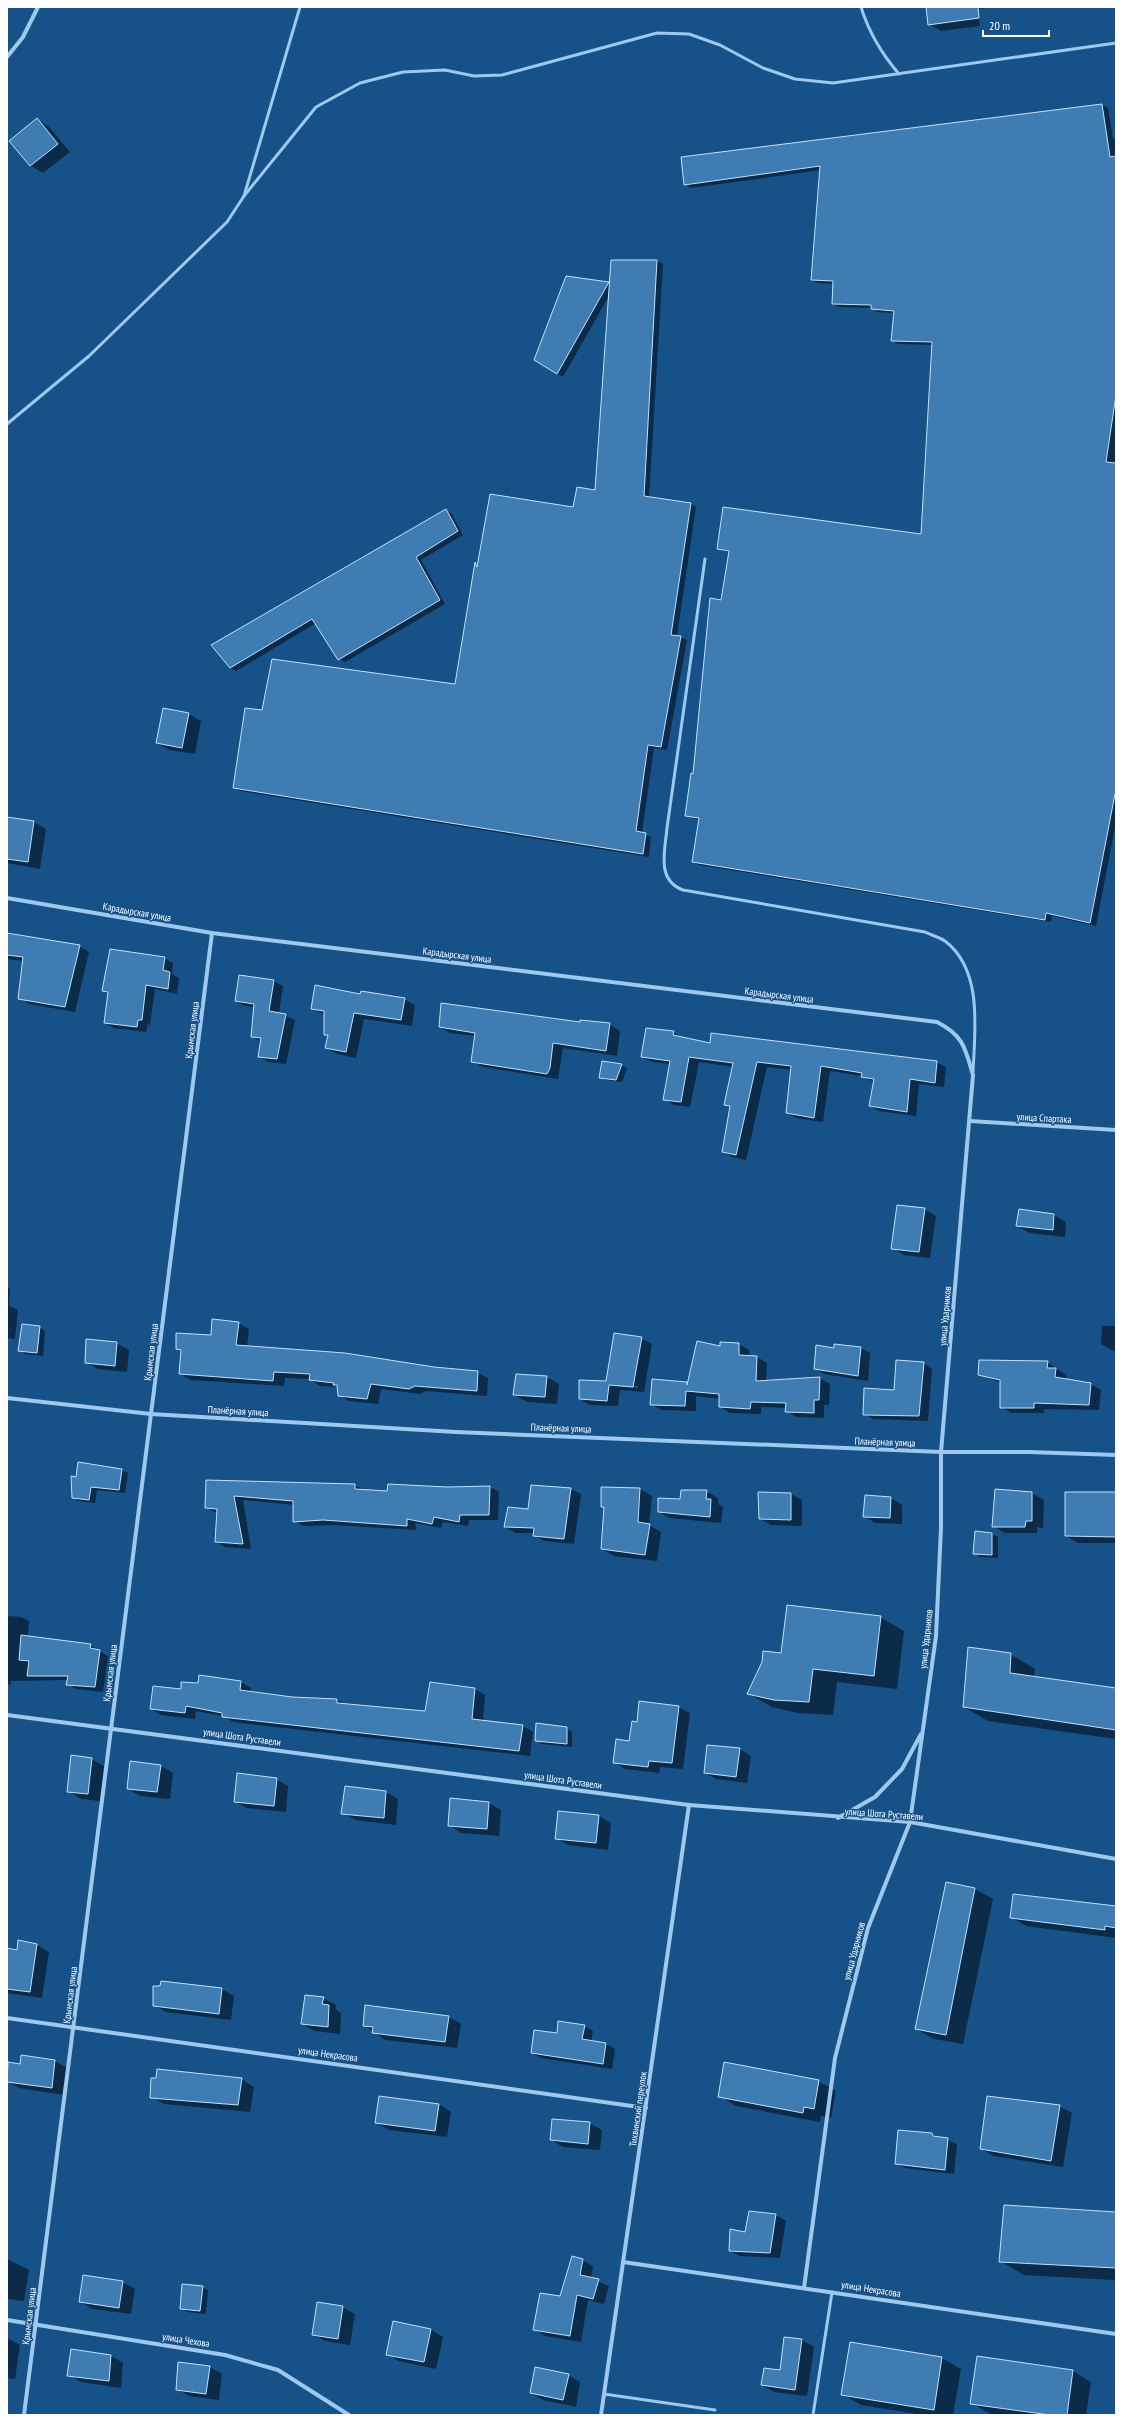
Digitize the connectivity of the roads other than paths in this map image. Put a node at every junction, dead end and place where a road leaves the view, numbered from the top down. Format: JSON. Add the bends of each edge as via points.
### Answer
{"nodes":[{"id":1,"x":38,"y":7,"type":"edge"},
{"id":2,"x":300,"y":7,"type":"edge"},
{"id":3,"x":860,"y":7,"type":"edge"},
{"id":4,"x":1116,"y":43,"type":"edge"},
{"id":5,"x":7,"y":57,"type":"edge"},
{"id":6,"x":899,"y":74,"type":"junction"},
{"id":7,"x":244,"y":196,"type":"junction"},
{"id":8,"x":7,"y":424,"type":"edge"},
{"id":9,"x":704,"y":560,"type":"dead end"},
{"id":10,"x":7,"y":898,"type":"edge"},
{"id":11,"x":212,"y":933,"type":"junction"},
{"id":12,"x":907,"y":1018,"type":"joint"},
{"id":13,"x":972,"y":1075,"type":"junction"},
{"id":14,"x":970,"y":1121,"type":"junction"},
{"id":15,"x":1116,"y":1130,"type":"edge"},
{"id":16,"x":7,"y":1398,"type":"edge"},
{"id":17,"x":151,"y":1414,"type":"junction"},
{"id":18,"x":941,"y":1452,"type":"junction"},
{"id":19,"x":1116,"y":1455,"type":"edge"},
{"id":20,"x":7,"y":1715,"type":"edge"},
{"id":21,"x":111,"y":1728,"type":"junction"},
{"id":22,"x":922,"y":1732,"type":"junction"},
{"id":23,"x":689,"y":1805,"type":"junction"},
{"id":24,"x":838,"y":1818,"type":"junction"},
{"id":25,"x":910,"y":1822,"type":"junction"},
{"id":26,"x":1116,"y":1859,"type":"edge"},
{"id":27,"x":7,"y":2018,"type":"edge"},
{"id":28,"x":74,"y":2026,"type":"junction"},
{"id":29,"x":646,"y":2108,"type":"junction"},
{"id":30,"x":623,"y":2262,"type":"junction"},
{"id":31,"x":804,"y":2288,"type":"junction"},
{"id":32,"x":832,"y":2292,"type":"junction"},
{"id":33,"x":7,"y":2320,"type":"edge"},
{"id":34,"x":36,"y":2324,"type":"junction"},
{"id":35,"x":1116,"y":2334,"type":"edge"},
{"id":36,"x":604,"y":2394,"type":"junction"},
{"id":37,"x":715,"y":2410,"type":"dead end"},
{"id":38,"x":24,"y":2415,"type":"edge"},
{"id":39,"x":349,"y":2415,"type":"edge"},
{"id":40,"x":601,"y":2415,"type":"edge"},
{"id":41,"x":813,"y":2415,"type":"edge"}],
"edges":[{"from":1,"to":5,"type":"street","via":[[22,37]]},
{"from":2,"to":7,"type":"lane"},
{"from":3,"to":6,"type":"lane","via":[[882,54]]},
{"from":4,"to":6,"type":"lane"},
{"from":6,"to":7,"type":"lane","via":[[833,83],[795,79],[763,68],[714,43],[689,34],[657,33],[502,76],[474,76],[445,70],[402,72],[360,83],[316,107]]},
{"from":7,"to":8,"type":"lane","via":[[227,222],[89,356]]},
{"from":9,"to":13,"type":"lane","via":[[664,874],[675,887],[683,890],[925,932],[944,940],[959,956],[968,974],[974,998]]},
{"from":10,"to":11,"type":"street","name":"Карадырская улица"},
{"from":11,"to":12,"type":"street","name":"Карадырская улица"},
{"from":11,"to":17,"type":"street","name":"Крымская улица"},
{"from":12,"to":13,"type":"street","name":"улица Ударников","via":[[937,1022],[953,1030],[963,1043]]},
{"from":13,"to":14,"type":"street","name":"улица Ударников"},
{"from":14,"to":15,"type":"street","name":"улица Спартака"},
{"from":14,"to":18,"type":"street","name":"улица Ударников"},
{"from":16,"to":17,"type":"street","name":"Планёрная улица"},
{"from":17,"to":18,"type":"street","name":"Планёрная улица","via":[[456,1432]]},
{"from":17,"to":21,"type":"street","name":"Крымская улица"},
{"from":18,"to":19,"type":"street","name":"Планёрная улица"},
{"from":18,"to":22,"type":"street","name":"улица Ударников","via":[[941,1528],[936,1636]]},
{"from":20,"to":21,"type":"street","name":"улица Шота Руставели"},
{"from":21,"to":23,"type":"street","name":"улица Шота Руставели"},
{"from":21,"to":28,"type":"street","name":"Крымская улица"},
{"from":22,"to":24,"type":"street","via":[[902,1769],[876,1797]]},
{"from":22,"to":25,"type":"street","name":"улица Ударников"},
{"from":23,"to":24,"type":"street","name":"улица Шота Руставели"},
{"from":23,"to":29,"type":"street","name":"Тихвинский переулок"},
{"from":24,"to":25,"type":"street","name":"улица Шота Руставели"},
{"from":25,"to":26,"type":"street","name":"улица Шота Руставели"},
{"from":25,"to":31,"type":"street","name":"улица Ударников","via":[[868,1928],[835,2058]]},
{"from":27,"to":28,"type":"street","name":"улица Некрасова"},
{"from":28,"to":29,"type":"street","name":"улица Некрасова"},
{"from":28,"to":34,"type":"street","name":"Крымская улица"},
{"from":29,"to":30,"type":"street","name":"Тихвинский переулок"},
{"from":30,"to":31,"type":"street","name":"улица Некрасова"},
{"from":30,"to":36,"type":"street","name":"Тихвинский переулок"},
{"from":31,"to":32,"type":"street","name":"улица Некрасова"},
{"from":32,"to":35,"type":"street","name":"улица Некрасова"},
{"from":32,"to":41,"type":"lane"},
{"from":33,"to":34,"type":"street","name":"улица Чехова"},
{"from":34,"to":38,"type":"street","name":"Крымская улица"},
{"from":34,"to":39,"type":"street","name":"улица Чехова","via":[[225,2355],[278,2370]]},
{"from":36,"to":37,"type":"lane"},
{"from":36,"to":40,"type":"street","name":"Тихвинский переулок"}]}
